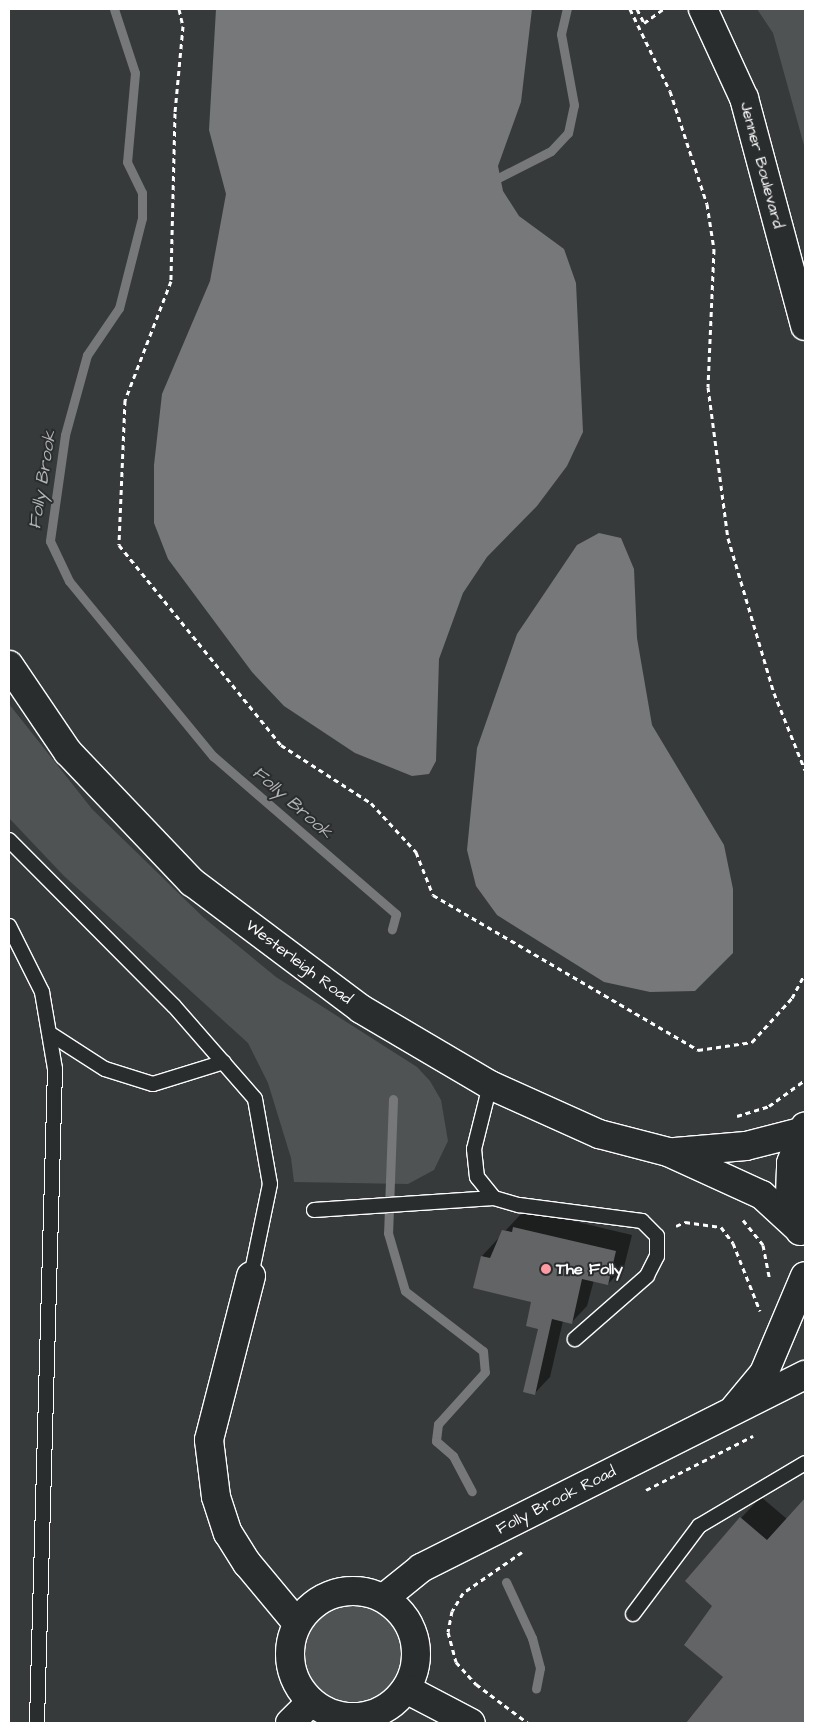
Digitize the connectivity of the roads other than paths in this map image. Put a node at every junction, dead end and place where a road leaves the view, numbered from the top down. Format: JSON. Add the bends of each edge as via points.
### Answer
{"nodes":[{"id":1,"x":703,"y":9,"type":"edge"},
{"id":2,"x":805,"y":326,"type":"edge"},
{"id":3,"x":9,"y":666,"type":"edge"},
{"id":4,"x":9,"y":840,"type":"edge"},
{"id":5,"x":9,"y":926,"type":"edge"},
{"id":6,"x":52,"y":1035,"type":"junction"},
{"id":7,"x":224,"y":1062,"type":"junction"},
{"id":8,"x":490,"y":1085,"type":"junction"},
{"id":9,"x":803,"y":1130,"type":"edge"},
{"id":10,"x":668,"y":1152,"type":"junction"},
{"id":11,"x":494,"y":1198,"type":"junction"},
{"id":12,"x":314,"y":1210,"type":"dead end"},
{"id":13,"x":802,"y":1234,"type":"edge"},
{"id":14,"x":251,"y":1276,"type":"joint"},
{"id":15,"x":805,"y":1276,"type":"edge"},
{"id":16,"x":575,"y":1339,"type":"dead end"},
{"id":17,"x":805,"y":1375,"type":"edge"},
{"id":18,"x":734,"y":1409,"type":"junction"},
{"id":19,"x":805,"y":1463,"type":"edge"},
{"id":20,"x":384,"y":1598,"type":"junction"},
{"id":21,"x":633,"y":1614,"type":"dead end"},
{"id":22,"x":297,"y":1623,"type":"junction"},
{"id":23,"x":406,"y":1689,"type":"junction"},
{"id":24,"x":311,"y":1702,"type":"junction"},
{"id":25,"x":37,"y":1723,"type":"edge"},
{"id":26,"x":290,"y":1723,"type":"edge"},
{"id":27,"x":471,"y":1723,"type":"edge"}],
"edges":[{"from":1,"to":2,"type":"street","name":"Jenner Boulevard","via":[[744,98]]},
{"from":3,"to":8,"type":"street","name":"Westerleigh Road","via":[[68,752],[192,882],[362,1009]]},
{"from":4,"to":7,"type":"lane"},
{"from":5,"to":6,"type":"lane","via":[[42,992]]},
{"from":6,"to":7,"type":"lane","via":[[105,1069],[153,1084],[178,1080]]},
{"from":6,"to":25,"type":"lane","via":[[54,1121]]},
{"from":7,"to":14,"type":"lane","via":[[255,1099],[270,1184]]},
{"from":8,"to":10,"type":"street","name":"Westerleigh Road","via":[[599,1134]]},
{"from":8,"to":11,"type":"lane","via":[[474,1149],[477,1177]]},
{"from":9,"to":10,"type":"street","name":"Westerleigh Road","via":[[746,1146]]},
{"from":9,"to":13,"type":"street","via":[[791,1163],[790,1188]]},
{"from":10,"to":13,"type":"street","name":"Westerleigh Road","via":[[762,1195]]},
{"from":11,"to":12,"type":"lane"},
{"from":11,"to":16,"type":"lane","via":[[519,1205],[642,1221],[656,1236],[657,1256],[647,1276]]},
{"from":14,"to":22,"type":"street","via":[[209,1440],[216,1497],[228,1533],[242,1556]]},
{"from":15,"to":18,"type":"street","name":"Folly Brook Road","via":[[764,1373]]},
{"from":17,"to":18,"type":"street","name":"Folly Brook Road","via":[[770,1396]]},
{"from":18,"to":20,"type":"street","name":"Folly Brook Road","via":[[421,1568]]},
{"from":19,"to":21,"type":"lane","via":[[699,1526]]},
{"from":20,"to":22,"type":"street","via":[[366,1591],[330,1594],[311,1606]]},
{"from":20,"to":23,"type":"street","via":[[410,1626],[417,1654]]},
{"from":22,"to":24,"type":"street","via":[[290,1646],[291,1667]]},
{"from":23,"to":24,"type":"street","via":[[380,1712],[359,1718],[338,1716]]},
{"from":23,"to":27,"type":"street"},
{"from":24,"to":26,"type":"street"}]}
